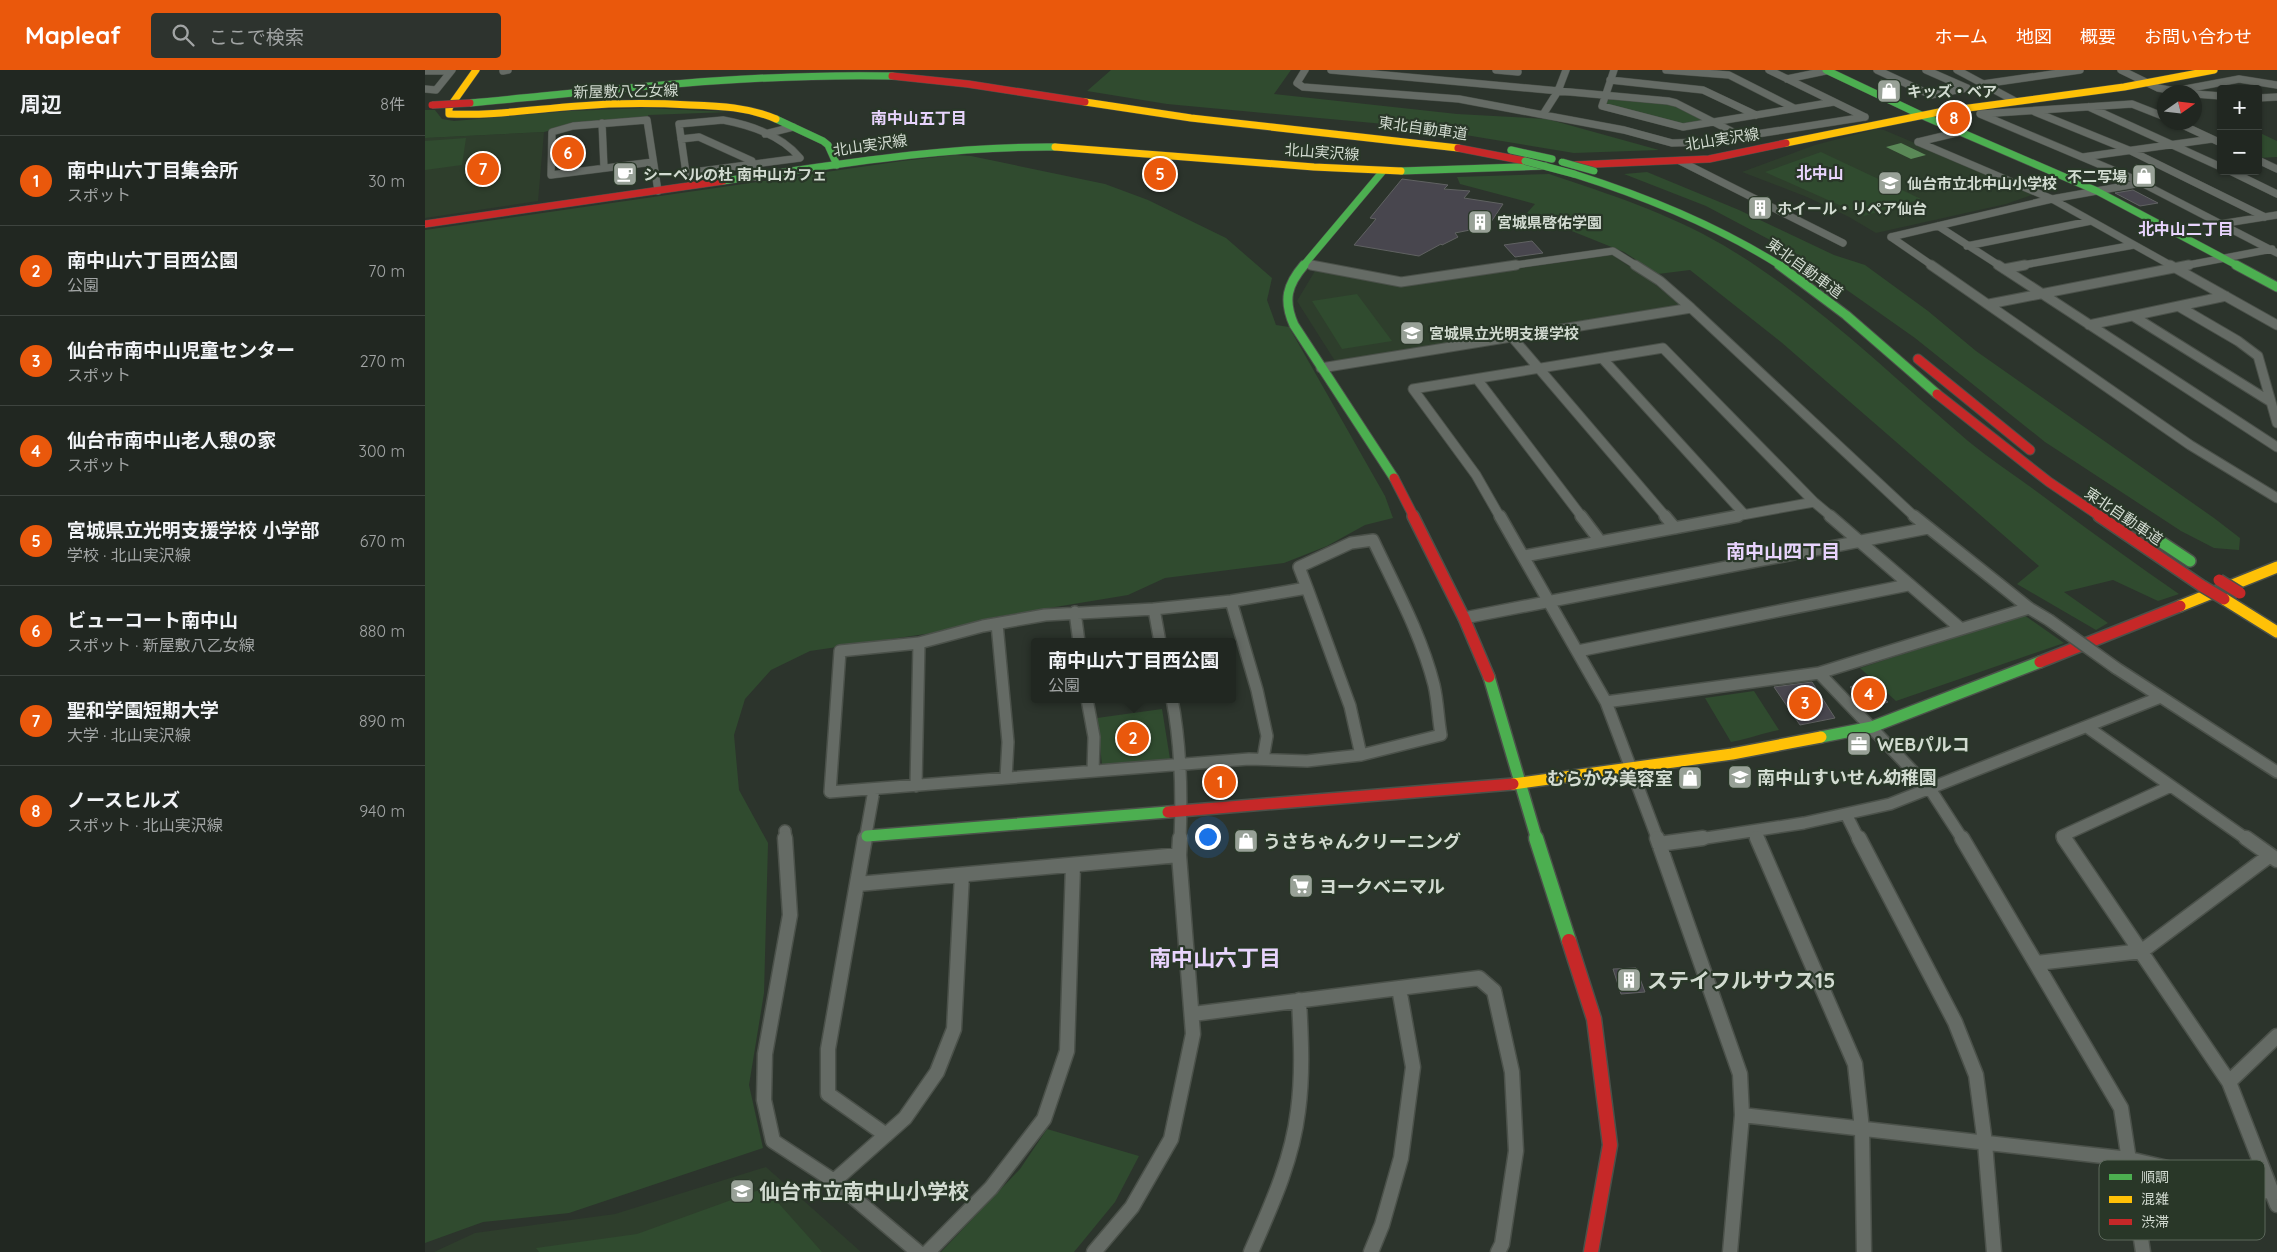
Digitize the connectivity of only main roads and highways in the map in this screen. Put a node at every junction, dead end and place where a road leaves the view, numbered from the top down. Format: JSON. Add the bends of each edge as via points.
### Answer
{"nodes":[{"id":1,"x":476,"y":70,"type":"edge"},
{"id":2,"x":787,"y":70,"type":"edge"},
{"id":3,"x":867,"y":70,"type":"edge"},
{"id":4,"x":1827,"y":70,"type":"edge"},
{"id":5,"x":2214,"y":70,"type":"edge"},
{"id":6,"x":471,"y":101,"type":"junction"},
{"id":7,"x":429,"y":103,"type":"edge"},
{"id":8,"x":1921,"y":115,"type":"junction"},
{"id":9,"x":837,"y":165,"type":"junction"},
{"id":10,"x":1383,"y":171,"type":"junction"},
{"id":11,"x":425,"y":224,"type":"edge"},
{"id":12,"x":1791,"y":259,"type":"dead end"},
{"id":13,"x":2277,"y":287,"type":"edge"},
{"id":14,"x":1909,"y":352,"type":"dead end"},
{"id":15,"x":2041,"y":460,"type":"dead end"},
{"id":16,"x":2114,"y":511,"type":"dead end"},
{"id":17,"x":2277,"y":567,"type":"edge"},
{"id":18,"x":2244,"y":595,"type":"dead end"},
{"id":19,"x":2277,"y":632,"type":"edge"},
{"id":20,"x":1519,"y":783,"type":"junction"},
{"id":21,"x":867,"y":836,"type":"road end"},
{"id":22,"x":1591,"y":1252,"type":"edge"}],
"edges":[{"from":1,"to":9,"type":"main road","name":"新屋敷八乙女線","via":[[449,108],[449,114],[474,116],[625,104],[756,110],[828,145]]},
{"from":2,"to":6,"type":"main road","name":"東北自動車道","via":[[682,77]]},
{"from":3,"to":12,"type":"main road","name":"東北自動車道","bridge":true,"via":[[977,78],[1215,114],[1432,136],[1500,147],[1640,186],[1702,210]]},
{"from":4,"to":8,"type":"main road"},
{"from":5,"to":8,"type":"main road","name":"北山実沢線","via":[[2149,83]]},
{"from":6,"to":7,"type":"main road","name":"東北自動車道","bridge":true},
{"from":6,"to":19,"type":"main road","name":"東北自動車道","bridge":true,"via":[[742,76],[889,75],[987,85],[1202,119],[1419,142],[1525,161],[1575,174],[1681,211],[1789,271],[2045,480],[2141,547]]},
{"from":8,"to":10,"type":"main road","name":"北山実沢線","via":[[1729,156],[1681,161]]},
{"from":8,"to":13,"type":"main road","via":[[2097,191]]},
{"from":9,"to":10,"type":"main road","name":"北山実沢線","via":[[950,149],[1038,145]]},
{"from":9,"to":11,"type":"main road","name":"北山実沢線"},
{"from":10,"to":20,"type":"main road","via":[[1289,286],[1285,310],[1394,478],[1464,618],[1493,687]]},
{"from":14,"to":15,"type":"main road"},
{"from":16,"to":18,"type":"main road","name":"東北自動車道","bridge":true},
{"from":17,"to":20,"type":"main road","via":[[1946,700],[1872,726],[1732,754]]},
{"from":20,"to":21,"type":"main road"},
{"from":20,"to":22,"type":"main road","via":[[1593,1019],[1611,1145]]}]}
